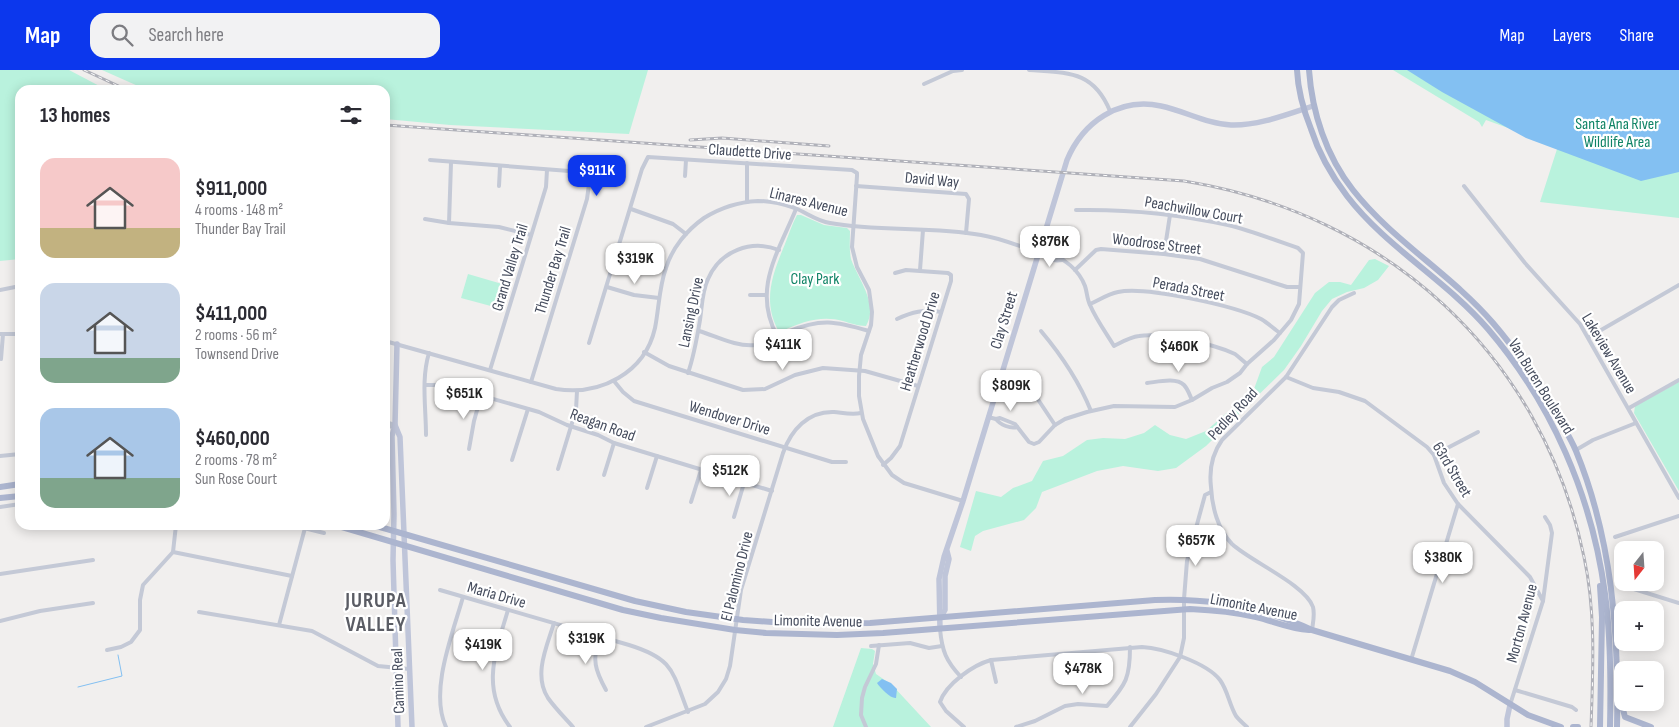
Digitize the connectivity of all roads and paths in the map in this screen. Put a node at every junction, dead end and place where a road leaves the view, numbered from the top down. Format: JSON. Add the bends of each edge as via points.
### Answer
{"nodes":[{"id":1,"x":962,"y":70,"type":"edge"},
{"id":2,"x":1029,"y":70,"type":"edge"},
{"id":3,"x":1297,"y":70,"type":"edge"},
{"id":4,"x":1309,"y":70,"type":"edge"},
{"id":5,"x":924,"y":84,"type":"dead end"},
{"id":6,"x":1313,"y":106,"type":"junction"},
{"id":7,"x":1303,"y":109,"type":"junction"},
{"id":8,"x":1110,"y":111,"type":"junction"},
{"id":9,"x":430,"y":160,"type":"dead end"},
{"id":10,"x":686,"y":160,"type":"junction"},
{"id":11,"x":451,"y":163,"type":"junction"},
{"id":12,"x":747,"y":163,"type":"junction"},
{"id":13,"x":500,"y":167,"type":"junction"},
{"id":14,"x":547,"y":170,"type":"junction"},
{"id":15,"x":685,"y":176,"type":"dead end"},
{"id":16,"x":499,"y":186,"type":"dead end"},
{"id":17,"x":856,"y":186,"type":"junction"},
{"id":18,"x":1464,"y":186,"type":"dead end"},
{"id":19,"x":747,"y":202,"type":"junction"},
{"id":20,"x":631,"y":209,"type":"junction"},
{"id":21,"x":796,"y":209,"type":"junction"},
{"id":22,"x":1076,"y":210,"type":"dead end"},
{"id":23,"x":1170,"y":215,"type":"junction"},
{"id":24,"x":426,"y":219,"type":"dead end"},
{"id":25,"x":449,"y":223,"type":"junction"},
{"id":26,"x":854,"y":225,"type":"junction"},
{"id":27,"x":923,"y":230,"type":"junction"},
{"id":28,"x":966,"y":233,"type":"junction"},
{"id":29,"x":686,"y":234,"type":"junction"},
{"id":30,"x":531,"y":235,"type":"junction"},
{"id":31,"x":779,"y":250,"type":"junction"},
{"id":32,"x":1039,"y":253,"type":"junction"},
{"id":33,"x":1164,"y":254,"type":"junction"},
{"id":34,"x":920,"y":270,"type":"junction"},
{"id":35,"x":1075,"y":270,"type":"junction"},
{"id":36,"x":894,"y":273,"type":"dead end"},
{"id":37,"x":1679,"y":285,"type":"edge"},
{"id":38,"x":15,"y":287,"type":"edge"},
{"id":39,"x":607,"y":287,"type":"junction"},
{"id":40,"x":1300,"y":287,"type":"junction"},
{"id":41,"x":0,"y":290,"type":"edge"},
{"id":42,"x":1354,"y":293,"type":"dead end"},
{"id":43,"x":750,"y":295,"type":"dead end"},
{"id":44,"x":766,"y":295,"type":"junction"},
{"id":45,"x":659,"y":298,"type":"junction"},
{"id":46,"x":1090,"y":304,"type":"junction"},
{"id":47,"x":941,"y":312,"type":"junction"},
{"id":48,"x":897,"y":319,"type":"dead end"},
{"id":49,"x":698,"y":331,"type":"junction"},
{"id":50,"x":869,"y":331,"type":"junction"},
{"id":51,"x":1041,"y":331,"type":"dead end"},
{"id":52,"x":1280,"y":333,"type":"junction"},
{"id":53,"x":2,"y":334,"type":"edge"},
{"id":54,"x":15,"y":334,"type":"edge"},
{"id":55,"x":777,"y":336,"type":"junction"},
{"id":56,"x":1589,"y":337,"type":"junction"},
{"id":57,"x":390,"y":342,"type":"edge"},
{"id":58,"x":589,"y":343,"type":"dead end"},
{"id":59,"x":397,"y":344,"type":"junction"},
{"id":60,"x":644,"y":352,"type":"junction"},
{"id":61,"x":428,"y":353,"type":"junction"},
{"id":62,"x":1,"y":359,"type":"edge"},
{"id":63,"x":1247,"y":364,"type":"junction"},
{"id":64,"x":490,"y":370,"type":"junction"},
{"id":65,"x":860,"y":370,"type":"junction"},
{"id":66,"x":688,"y":373,"type":"junction"},
{"id":67,"x":1286,"y":377,"type":"junction"},
{"id":68,"x":1679,"y":380,"type":"edge"},
{"id":69,"x":614,"y":381,"type":"junction"},
{"id":70,"x":531,"y":382,"type":"junction"},
{"id":71,"x":1028,"y":383,"type":"dead end"},
{"id":72,"x":1147,"y":383,"type":"dead end"},
{"id":73,"x":425,"y":385,"type":"junction"},
{"id":74,"x":918,"y":386,"type":"junction"},
{"id":75,"x":577,"y":391,"type":"junction"},
{"id":76,"x":481,"y":396,"type":"junction"},
{"id":77,"x":1192,"y":400,"type":"junction"},
{"id":78,"x":1629,"y":408,"type":"junction"},
{"id":79,"x":528,"y":409,"type":"junction"},
{"id":80,"x":1091,"y":411,"type":"junction"},
{"id":81,"x":861,"y":413,"type":"junction"},
{"id":82,"x":988,"y":417,"type":"junction"},
{"id":83,"x":1636,"y":423,"type":"junction"},
{"id":84,"x":390,"y":424,"type":"edge"},
{"id":85,"x":395,"y":425,"type":"junction"},
{"id":86,"x":1055,"y":425,"type":"junction"},
{"id":87,"x":390,"y":426,"type":"edge"},
{"id":88,"x":571,"y":426,"type":"junction"},
{"id":89,"x":1478,"y":432,"type":"dead end"},
{"id":90,"x":426,"y":435,"type":"dead end"},
{"id":91,"x":614,"y":443,"type":"junction"},
{"id":92,"x":785,"y":447,"type":"junction"},
{"id":93,"x":1564,"y":447,"type":"junction"},
{"id":94,"x":469,"y":449,"type":"dead end"},
{"id":95,"x":1576,"y":450,"type":"junction"},
{"id":96,"x":15,"y":454,"type":"edge"},
{"id":97,"x":1434,"y":455,"type":"junction"},
{"id":98,"x":0,"y":456,"type":"edge"},
{"id":99,"x":658,"y":456,"type":"junction"},
{"id":100,"x":512,"y":460,"type":"dead end"},
{"id":101,"x":846,"y":462,"type":"dead end"},
{"id":102,"x":883,"y":464,"type":"junction"},
{"id":103,"x":558,"y":469,"type":"dead end"},
{"id":104,"x":701,"y":470,"type":"junction"},
{"id":105,"x":604,"y":475,"type":"dead end"},
{"id":106,"x":744,"y":483,"type":"junction"},
{"id":107,"x":15,"y":485,"type":"edge"},
{"id":108,"x":0,"y":487,"type":"edge"},
{"id":109,"x":647,"y":488,"type":"dead end"},
{"id":110,"x":772,"y":491,"type":"junction"},
{"id":111,"x":1211,"y":492,"type":"junction"},
{"id":112,"x":15,"y":496,"type":"edge"},
{"id":113,"x":0,"y":498,"type":"edge"},
{"id":114,"x":1679,"y":498,"type":"edge"},
{"id":115,"x":963,"y":501,"type":"junction"},
{"id":116,"x":691,"y":502,"type":"dead end"},
{"id":117,"x":15,"y":504,"type":"edge"},
{"id":118,"x":1458,"y":504,"type":"junction"},
{"id":119,"x":0,"y":506,"type":"edge"},
{"id":120,"x":1679,"y":516,"type":"edge"},
{"id":121,"x":734,"y":517,"type":"dead end"},
{"id":122,"x":1545,"y":517,"type":"dead end"},
{"id":123,"x":175,"y":530,"type":"edge"},
{"id":124,"x":304,"y":530,"type":"edge"},
{"id":125,"x":313,"y":530,"type":"edge"},
{"id":126,"x":352,"y":530,"type":"edge"},
{"id":127,"x":390,"y":530,"type":"edge"},
{"id":128,"x":394,"y":531,"type":"junction"},
{"id":129,"x":324,"y":533,"type":"dead end"},
{"id":130,"x":403,"y":534,"type":"junction"},
{"id":131,"x":1615,"y":537,"type":"dead end"},
{"id":132,"x":393,"y":542,"type":"junction"},
{"id":133,"x":404,"y":544,"type":"junction"},
{"id":134,"x":173,"y":552,"type":"junction"},
{"id":135,"x":93,"y":560,"type":"dead end"},
{"id":136,"x":1602,"y":572,"type":"junction"},
{"id":137,"x":0,"y":574,"type":"edge"},
{"id":138,"x":292,"y":576,"type":"junction"},
{"id":139,"x":440,"y":590,"type":"dead end"},
{"id":140,"x":1644,"y":591,"type":"edge"},
{"id":141,"x":463,"y":597,"type":"junction"},
{"id":142,"x":1184,"y":599,"type":"junction"},
{"id":143,"x":1543,"y":601,"type":"junction"},
{"id":144,"x":1679,"y":602,"type":"edge"},
{"id":145,"x":93,"y":603,"type":"dead end"},
{"id":146,"x":1052,"y":608,"type":"junction"},
{"id":147,"x":1184,"y":609,"type":"junction"},
{"id":148,"x":508,"y":610,"type":"junction"},
{"id":149,"x":199,"y":612,"type":"dead end"},
{"id":150,"x":941,"y":617,"type":"junction"},
{"id":151,"x":736,"y":619,"type":"junction"},
{"id":152,"x":0,"y":621,"type":"edge"},
{"id":153,"x":554,"y":623,"type":"junction"},
{"id":154,"x":997,"y":624,"type":"junction"},
{"id":155,"x":279,"y":625,"type":"junction"},
{"id":156,"x":940,"y":629,"type":"junction"},
{"id":157,"x":735,"y":630,"type":"junction"},
{"id":158,"x":1312,"y":630,"type":"junction"},
{"id":159,"x":599,"y":637,"type":"junction"},
{"id":160,"x":879,"y":645,"type":"junction"},
{"id":161,"x":871,"y":646,"type":"dead end"},
{"id":162,"x":942,"y":646,"type":"junction"},
{"id":163,"x":1130,"y":648,"type":"junction"},
{"id":164,"x":107,"y":650,"type":"dead end"},
{"id":165,"x":1180,"y":657,"type":"junction"},
{"id":166,"x":991,"y":660,"type":"junction"},
{"id":167,"x":1411,"y":660,"type":"junction"},
{"id":168,"x":1616,"y":661,"type":"edge"},
{"id":169,"x":398,"y":668,"type":"junction"},
{"id":170,"x":409,"y":669,"type":"junction"},
{"id":171,"x":961,"y":677,"type":"junction"},
{"id":172,"x":996,"y":682,"type":"dead end"},
{"id":173,"x":606,"y":690,"type":"dead end"},
{"id":174,"x":1515,"y":690,"type":"junction"},
{"id":175,"x":1510,"y":705,"type":"junction"},
{"id":176,"x":1576,"y":710,"type":"dead end"},
{"id":177,"x":1615,"y":711,"type":"edge"},
{"id":178,"x":1623,"y":711,"type":"edge"},
{"id":179,"x":688,"y":712,"type":"junction"},
{"id":180,"x":1614,"y":725,"type":"edge"},
{"id":181,"x":398,"y":727,"type":"edge"},
{"id":182,"x":412,"y":727,"type":"edge"},
{"id":183,"x":446,"y":727,"type":"edge"},
{"id":184,"x":510,"y":727,"type":"edge"},
{"id":185,"x":573,"y":727,"type":"edge"},
{"id":186,"x":646,"y":727,"type":"edge"},
{"id":187,"x":866,"y":727,"type":"edge"},
{"id":188,"x":964,"y":727,"type":"edge"},
{"id":189,"x":1016,"y":727,"type":"edge"},
{"id":190,"x":1130,"y":727,"type":"edge"},
{"id":191,"x":1247,"y":727,"type":"edge"},
{"id":192,"x":1507,"y":727,"type":"edge"},
{"id":193,"x":1561,"y":727,"type":"edge"},
{"id":194,"x":1573,"y":727,"type":"edge"},
{"id":195,"x":1578,"y":727,"type":"edge"},
{"id":196,"x":1600,"y":727,"type":"edge"},
{"id":197,"x":1651,"y":727,"type":"edge"}],
"edges":[{"from":1,"to":5,"type":"street"},
{"from":2,"to":8,"type":"street","via":[[1081,77],[1098,88]]},
{"from":3,"to":7,"type":"main road","name":"Van Buren Boulevard"},
{"from":4,"to":6,"type":"main road","name":"Van Buren Boulevard"},
{"from":6,"to":7,"type":"main road","name":"Clay Street"},
{"from":6,"to":95,"type":"main road","name":"Van Buren Boulevard","via":[[1335,161],[1353,189],[1373,212],[1494,324],[1533,376]]},
{"from":7,"to":8,"type":"main road","name":"Clay Street","via":[[1238,125],[1216,123],[1159,105],[1137,105]]},
{"from":7,"to":93,"type":"main road","name":"Van Buren Boulevard","via":[[1319,152],[1347,197],[1368,220],[1488,328],[1520,370]]},
{"from":8,"to":32,"type":"main road","name":"Clay Street","via":[[1090,125],[1070,152]]},
{"from":9,"to":11,"type":"street","name":"Thunder Bay Trail"},
{"from":10,"to":12,"type":"street","name":"Claudette Drive"},
{"from":10,"to":15,"type":"street"},
{"from":10,"to":20,"type":"street","name":"Claudette Drive","via":[[648,157]]},
{"from":11,"to":13,"type":"street","name":"Thunder Bay Trail"},
{"from":11,"to":25,"type":"street"},
{"from":12,"to":17,"type":"street","name":"Claudette Drive","via":[[852,170],[857,172]]},
{"from":12,"to":19,"type":"street"},
{"from":13,"to":14,"type":"street","name":"Thunder Bay Trail"},
{"from":13,"to":16,"type":"street"},
{"from":14,"to":30,"type":"street","name":"Grand Valley Trail","via":[[546,187]]},
{"from":14,"to":70,"type":"street","name":"Thunder Bay Trail","via":[[587,173],[590,177],[587,200]]},
{"from":17,"to":26,"type":"street"},
{"from":17,"to":28,"type":"street","name":"David Way","via":[[966,194],[969,199]]},
{"from":18,"to":56,"type":"street","name":"Lakeview Avenue","via":[[1525,264]]},
{"from":19,"to":21,"type":"street","name":"Linares Avenue","via":[[772,202]]},
{"from":19,"to":29,"type":"street","name":"Linares Avenue","via":[[710,215]]},
{"from":20,"to":29,"type":"street","via":[[673,224]]},
{"from":20,"to":39,"type":"street"},
{"from":21,"to":26,"type":"street","name":"Linares Avenue","via":[[822,221]]},
{"from":21,"to":31,"type":"street"},
{"from":22,"to":23,"type":"street","name":"Peachwillow Court","via":[[1120,209]]},
{"from":23,"to":33,"type":"street"},
{"from":23,"to":40,"type":"street","name":"Peachwillow Court","via":[[1230,226],[1298,248],[1303,253]]},
{"from":24,"to":25,"type":"street"},
{"from":25,"to":30,"type":"street","via":[[499,227]]},
{"from":26,"to":27,"type":"street","name":"Linares Avenue"},
{"from":26,"to":50,"type":"street","via":[[853,252],[870,296]]},
{"from":27,"to":28,"type":"street","name":"Linares Avenue"},
{"from":27,"to":34,"type":"street"},
{"from":28,"to":32,"type":"street","name":"Linares Avenue","via":[[988,236]]},
{"from":29,"to":45,"type":"street","name":"Linares Avenue","via":[[666,266]]},
{"from":30,"to":64,"type":"street","name":"Grand Valley Trail"},
{"from":31,"to":44,"type":"street","via":[[768,277]]},
{"from":31,"to":49,"type":"street","name":"Lansing Drive","via":[[751,246],[735,250],[716,265],[705,287]]},
{"from":32,"to":35,"type":"street","name":"Linares Avenue","via":[[1059,256]]},
{"from":32,"to":82,"type":"main road","name":"Clay Street"},
{"from":33,"to":35,"type":"street","name":"Woodrose Street","via":[[1096,250]]},
{"from":33,"to":40,"type":"street","name":"Woodrose Street","via":[[1200,259],[1287,287]]},
{"from":34,"to":36,"type":"street","name":"Heatherwood Drive"},
{"from":34,"to":47,"type":"street","name":"Heatherwood Drive","via":[[951,275]]},
{"from":35,"to":46,"type":"street","via":[[1085,286]]},
{"from":37,"to":56,"type":"street"},
{"from":38,"to":41,"type":"street"},
{"from":39,"to":45,"type":"street"},
{"from":39,"to":58,"type":"street"},
{"from":40,"to":52,"type":"street","via":[[1299,304]]},
{"from":42,"to":67,"type":"street","name":"Pedley Road","via":[[1332,307]]},
{"from":43,"to":44,"type":"street"},
{"from":44,"to":55,"type":"street","via":[[768,317]]},
{"from":45,"to":60,"type":"street","name":"Linares Avenue","via":[[655,328]]},
{"from":46,"to":52,"type":"street","name":"Perada Street","via":[[1119,292],[1165,293],[1245,313]]},
{"from":46,"to":63,"type":"street","via":[[1114,346],[1138,336],[1167,337],[1235,355]]},
{"from":47,"to":48,"type":"street","via":[[916,311]]},
{"from":47,"to":74,"type":"street","name":"Heatherwood Drive"},
{"from":49,"to":55,"type":"street","via":[[746,345]]},
{"from":49,"to":66,"type":"street","name":"Lansing Drive"},
{"from":50,"to":55,"type":"street","via":[[828,322],[804,325]]},
{"from":50,"to":65,"type":"street"},
{"from":51,"to":80,"type":"street","via":[[1074,375]]},
{"from":52,"to":63,"type":"street"},
{"from":53,"to":54,"type":"street"},
{"from":53,"to":62,"type":"street"},
{"from":56,"to":78,"type":"street","name":"Lakeview Avenue"},
{"from":57,"to":59,"type":"street","name":"Linares Avenue"},
{"from":59,"to":61,"type":"street","name":"Linares Avenue"},
{"from":59,"to":85,"type":"main road","name":"Camino Real"},
{"from":60,"to":66,"type":"street"},
{"from":60,"to":69,"type":"street","name":"Linares Avenue","via":[[631,369]]},
{"from":61,"to":64,"type":"street","name":"Linares Avenue"},
{"from":61,"to":73,"type":"street"},
{"from":63,"to":77,"type":"street","via":[[1227,382]]},
{"from":64,"to":70,"type":"street","name":"Linares Avenue"},
{"from":65,"to":66,"type":"street","via":[[814,369],[772,386],[752,390]]},
{"from":65,"to":74,"type":"street"},
{"from":65,"to":81,"type":"street"},
{"from":67,"to":97,"type":"street","name":"63rd Street","via":[[1313,388],[1365,401]]},
{"from":67,"to":111,"type":"street","name":"Pedley Road","via":[[1216,448],[1210,471]]},
{"from":68,"to":78,"type":"street"},
{"from":69,"to":75,"type":"street","name":"Linares Avenue","via":[[594,389]]},
{"from":69,"to":92,"type":"street","name":"Wendover Drive","via":[[634,401]]},
{"from":70,"to":75,"type":"street","name":"Linares Avenue"},
{"from":71,"to":86,"type":"street"},
{"from":72,"to":77,"type":"street","via":[[1179,383]]},
{"from":73,"to":76,"type":"street","name":"Reagan Road","via":[[444,385]]},
{"from":73,"to":90,"type":"street"},
{"from":74,"to":102,"type":"street","name":"Heatherwood Drive","via":[[900,446]]},
{"from":75,"to":88,"type":"street"},
{"from":76,"to":79,"type":"street","name":"Reagan Road"},
{"from":76,"to":94,"type":"street"},
{"from":77,"to":80,"type":"street","via":[[1175,407],[1114,406]]},
{"from":78,"to":83,"type":"street","name":"Lakeview Avenue"},
{"from":79,"to":88,"type":"street","name":"Reagan Road"},
{"from":79,"to":100,"type":"street"},
{"from":80,"to":86,"type":"street"},
{"from":81,"to":92,"type":"street","name":"El Palomino Drive","via":[[813,416],[795,430]]},
{"from":81,"to":102,"type":"street"},
{"from":82,"to":86,"type":"street","via":[[1016,424],[1034,444]]},
{"from":82,"to":115,"type":"main road","name":"Clay Street"},
{"from":83,"to":95,"type":"street"},
{"from":83,"to":114,"type":"street","name":"Lakeview Avenue"},
{"from":84,"to":85,"type":"street"},
{"from":85,"to":87,"type":"street"},
{"from":85,"to":128,"type":"main road","name":"Camino Real","via":[[392,436]]},
{"from":85,"to":130,"type":"main road","name":"Camino Real","via":[[400,438]]},
{"from":88,"to":91,"type":"street","name":"Reagan Road"},
{"from":88,"to":103,"type":"street"},
{"from":89,"to":97,"type":"street"},
{"from":91,"to":99,"type":"street","name":"Reagan Road"},
{"from":91,"to":105,"type":"street"},
{"from":92,"to":101,"type":"street","name":"Wendover Drive","via":[[832,462]]},
{"from":92,"to":110,"type":"street","name":"El Palomino Drive"},
{"from":93,"to":95,"type":"main road"},
{"from":93,"to":136,"type":"main road","name":"Van Buren Boulevard","via":[[1585,503]]},
{"from":95,"to":168,"type":"main road","name":"Van Buren Boulevard","via":[[1593,501],[1611,581]]},
{"from":96,"to":98,"type":"street"},
{"from":97,"to":118,"type":"street","name":"63rd Street","via":[[1444,483]]},
{"from":99,"to":104,"type":"street","name":"Reagan Road"},
{"from":99,"to":109,"type":"street"},
{"from":102,"to":115,"type":"street","via":[[904,482]]},
{"from":104,"to":106,"type":"street","name":"Reagan Road"},
{"from":104,"to":116,"type":"street"},
{"from":106,"to":110,"type":"street","name":"Reagan Road"},
{"from":106,"to":121,"type":"street"},
{"from":107,"to":108,"type":"main road"},
{"from":110,"to":151,"type":"street","name":"El Palomino Drive"},
{"from":111,"to":142,"type":"street","via":[[1205,495],[1187,561]]},
{"from":111,"to":158,"type":"street","name":"Pedley Road","via":[[1220,524],[1233,544],[1309,599],[1314,617]]},
{"from":112,"to":113,"type":"main road"},
{"from":115,"to":150,"type":"main road","name":"Clay Street","via":[[944,557],[940,579]]},
{"from":117,"to":119,"type":"street"},
{"from":118,"to":143,"type":"street","name":"63rd Street","via":[[1530,577]]},
{"from":118,"to":167,"type":"street"},
{"from":120,"to":131,"type":"street"},
{"from":122,"to":143,"type":"street","name":"Morton Avenue","via":[[1552,533]]},
{"from":123,"to":134,"type":"street"},
{"from":124,"to":138,"type":"street"},
{"from":125,"to":129,"type":"street"},
{"from":126,"to":132,"type":"main road","name":"Limonite Avenue"},
{"from":127,"to":128,"type":"main road","name":"Limonite Avenue"},
{"from":128,"to":130,"type":"main road","name":"Limonite Avenue"},
{"from":128,"to":132,"type":"main road","name":"Camino Real"},
{"from":130,"to":133,"type":"main road","name":"Camino Real"},
{"from":130,"to":151,"type":"main road","name":"Limonite Avenue","via":[[619,597]]},
{"from":132,"to":133,"type":"main road","name":"Limonite Avenue"},
{"from":132,"to":169,"type":"main road","name":"Camino Real"},
{"from":133,"to":157,"type":"main road","name":"Limonite Avenue","via":[[623,610]]},
{"from":133,"to":170,"type":"main road","name":"Camino Real"},
{"from":134,"to":138,"type":"street"},
{"from":134,"to":164,"type":"street","via":[[143,585],[140,630],[131,642]]},
{"from":135,"to":137,"type":"street"},
{"from":136,"to":180,"type":"main road","name":"Van Buren Boulevard"},
{"from":136,"to":196,"type":"main road"},
{"from":138,"to":155,"type":"street"},
{"from":139,"to":141,"type":"street","name":"Maria Drive"},
{"from":140,"to":144,"type":"street"},
{"from":141,"to":148,"type":"street","name":"Maria Drive"},
{"from":141,"to":183,"type":"street","via":[[440,680],[441,713]]},
{"from":142,"to":146,"type":"main road","name":"Limonite Avenue"},
{"from":142,"to":147,"type":"street"},
{"from":142,"to":158,"type":"main road","name":"Limonite Avenue","via":[[1241,607],[1294,621]]},
{"from":143,"to":174,"type":"street","name":"Morton Avenue"},
{"from":145,"to":152,"type":"street"},
{"from":146,"to":150,"type":"main road","name":"Limonite Avenue"},
{"from":146,"to":154,"type":"main road","via":[[1046,616],[1002,620]]},
{"from":147,"to":154,"type":"main road","name":"Limonite Avenue"},
{"from":147,"to":158,"type":"main road","name":"Limonite Avenue","via":[[1241,614]]},
{"from":147,"to":165,"type":"street"},
{"from":148,"to":153,"type":"street","name":"Maria Drive"},
{"from":148,"to":184,"type":"street","via":[[492,676],[496,701]]},
{"from":149,"to":155,"type":"street"},
{"from":150,"to":151,"type":"main road","name":"Limonite Avenue","via":[[827,624]]},
{"from":150,"to":156,"type":"main road","name":"Clay Street"},
{"from":151,"to":157,"type":"street","name":"El Palomino Drive"},
{"from":153,"to":159,"type":"street","name":"Maria Drive"},
{"from":153,"to":185,"type":"street","via":[[542,663],[543,685],[548,698]]},
{"from":154,"to":156,"type":"main road","name":"Limonite Avenue"},
{"from":155,"to":169,"type":"street","via":[[312,631],[378,666]]},
{"from":156,"to":157,"type":"main road","name":"Limonite Avenue","via":[[837,636]]},
{"from":156,"to":162,"type":"street","name":"Clay Street"},
{"from":157,"to":179,"type":"street","name":"El Palomino Drive","via":[[729,671],[722,686],[708,702]]},
{"from":158,"to":167,"type":"main road","name":"Limonite Avenue"},
{"from":159,"to":173,"type":"street","via":[[595,665]]},
{"from":159,"to":179,"type":"street","name":"Maria Drive","via":[[650,652],[663,660],[674,676]]},
{"from":160,"to":161,"type":"street"},
{"from":160,"to":162,"type":"street"},
{"from":160,"to":187,"type":"street","via":[[876,664],[862,698],[861,715]]},
{"from":162,"to":171,"type":"street","name":"Clay Street","via":[[946,658]]},
{"from":163,"to":165,"type":"street","via":[[1155,648]]},
{"from":163,"to":166,"type":"street"},
{"from":163,"to":189,"type":"street","via":[[1127,680],[1107,706],[1065,706]]},
{"from":165,"to":190,"type":"street"},
{"from":165,"to":191,"type":"street","via":[[1219,679],[1237,717]]},
{"from":166,"to":171,"type":"street","via":[[977,664]]},
{"from":166,"to":172,"type":"street"},
{"from":167,"to":175,"type":"main road","name":"Limonite Avenue","via":[[1466,678]]},
{"from":169,"to":170,"type":"street"},
{"from":169,"to":181,"type":"main road","name":"Camino Real"},
{"from":170,"to":182,"type":"main road","name":"Camino Real"},
{"from":171,"to":188,"type":"street","via":[[942,694],[940,702]]},
{"from":174,"to":175,"type":"street","name":"Morton Avenue"},
{"from":174,"to":176,"type":"street"},
{"from":175,"to":192,"type":"main road"},
{"from":175,"to":193,"type":"main road","name":"Limonite Avenue"},
{"from":177,"to":180,"type":"main road","name":"Van Buren Boulevard"},
{"from":178,"to":197,"type":"main road","via":[[1625,717]]},
{"from":179,"to":186,"type":"street","name":"El Palomino Drive"},
{"from":194,"to":195,"type":"main road"}]}
